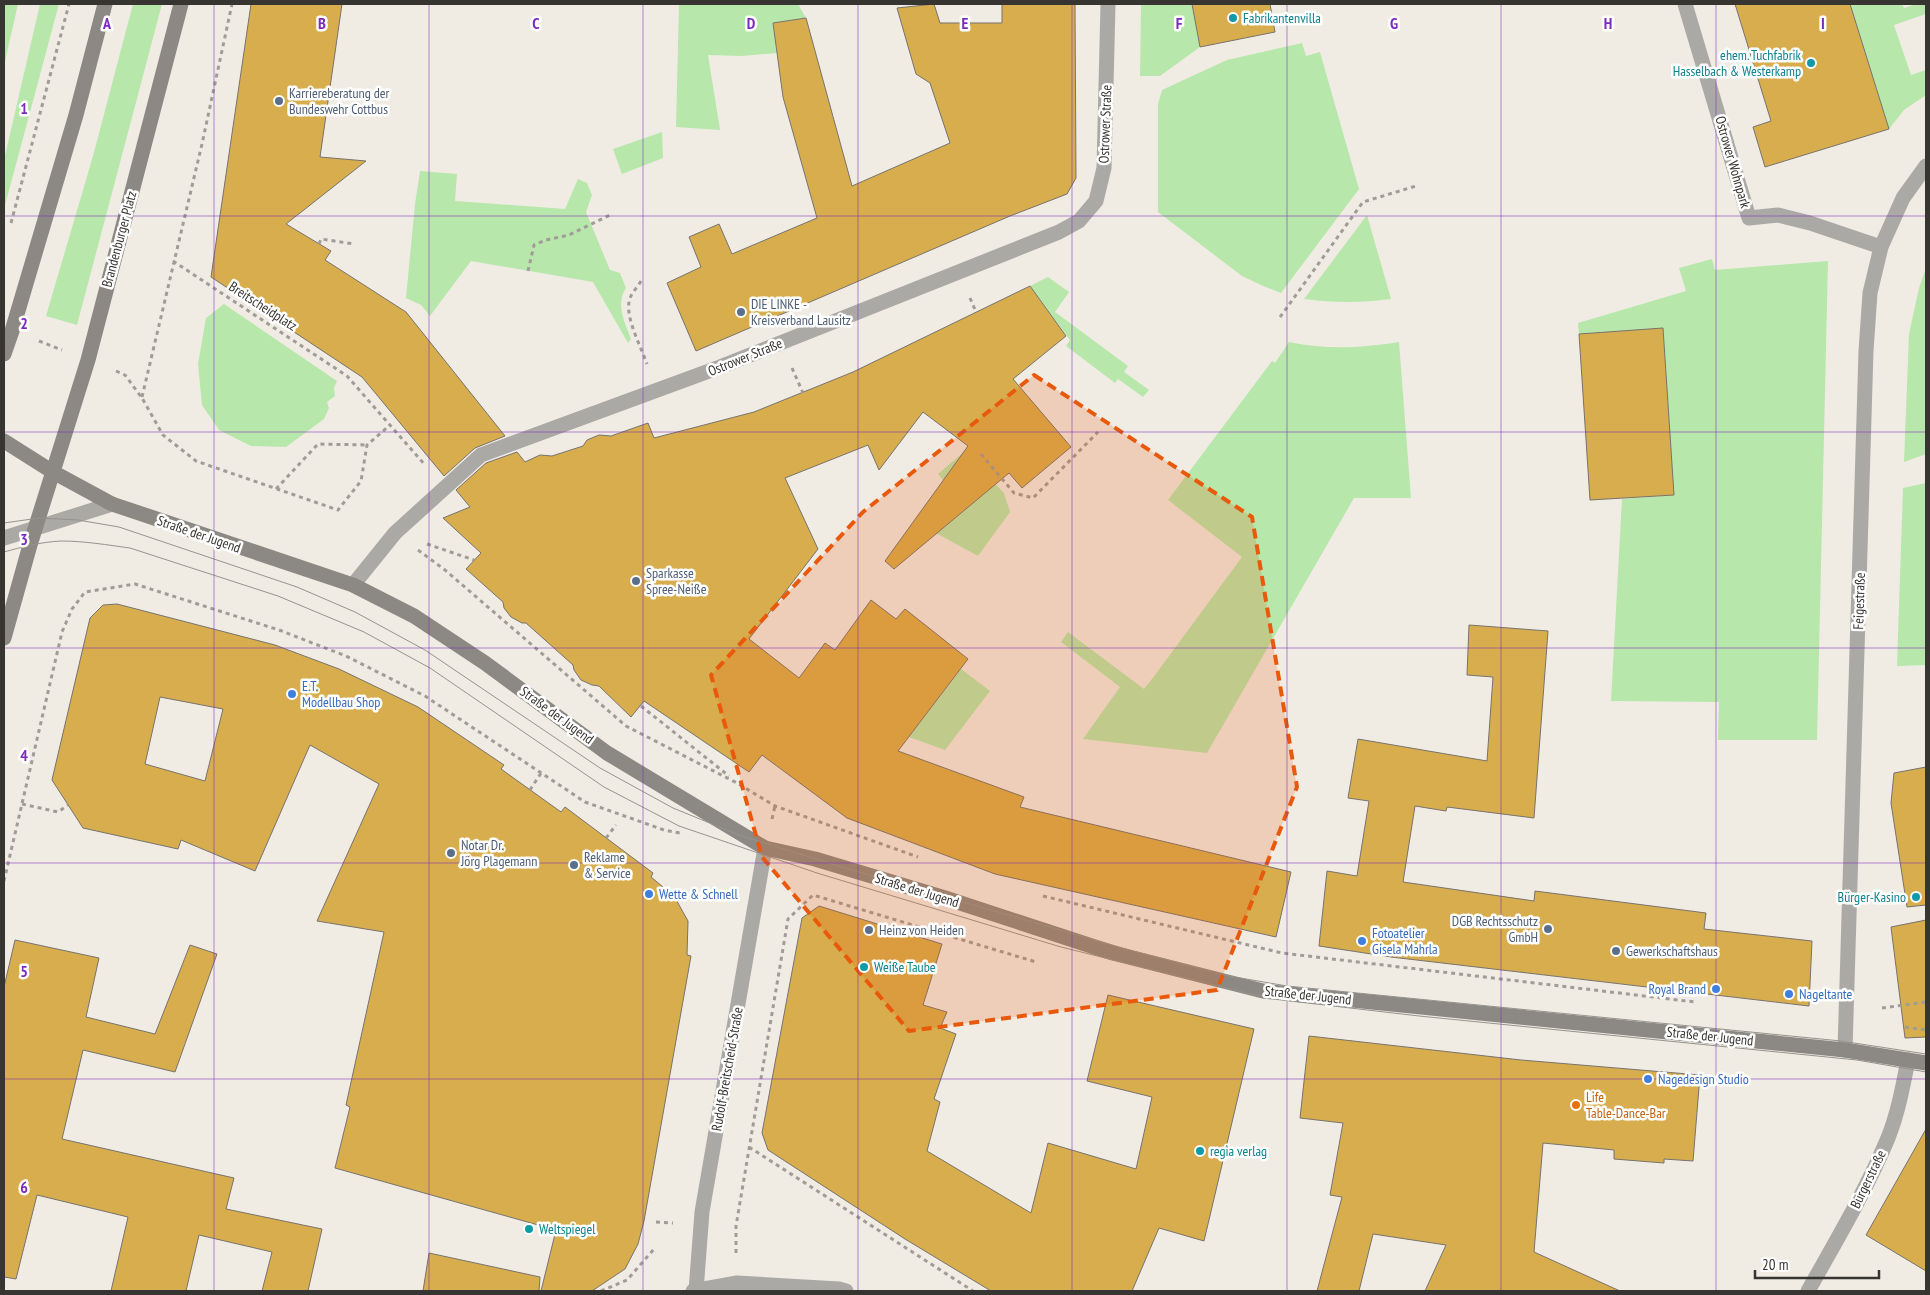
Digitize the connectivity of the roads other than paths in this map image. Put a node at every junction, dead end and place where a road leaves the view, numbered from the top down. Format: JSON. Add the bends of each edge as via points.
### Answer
{"nodes":[{"id":1,"x":105,"y":4,"type":"edge"},
{"id":2,"x":181,"y":4,"type":"edge"},
{"id":3,"x":1108,"y":4,"type":"edge"},
{"id":4,"x":1685,"y":4,"type":"edge"},
{"id":5,"x":1926,"y":166,"type":"edge"},
{"id":6,"x":1881,"y":247,"type":"junction"},
{"id":7,"x":4,"y":354,"type":"edge"},
{"id":8,"x":4,"y":440,"type":"edge"},
{"id":9,"x":53,"y":472,"type":"junction"},
{"id":10,"x":112,"y":504,"type":"junction"},
{"id":11,"x":35,"y":530,"type":"junction"},
{"id":12,"x":4,"y":538,"type":"edge"},
{"id":13,"x":353,"y":585,"type":"junction"},
{"id":14,"x":4,"y":638,"type":"edge"},
{"id":15,"x":765,"y":848,"type":"junction"},
{"id":16,"x":1845,"y":1050,"type":"junction"},
{"id":17,"x":1908,"y":1060,"type":"junction"},
{"id":18,"x":1926,"y":1063,"type":"edge"},
{"id":19,"x":695,"y":1291,"type":"edge"},
{"id":20,"x":846,"y":1291,"type":"edge"},
{"id":21,"x":1808,"y":1291,"type":"edge"}],
"edges":[{"from":1,"to":7,"type":"main road","via":[[76,115]]},
{"from":2,"to":9,"type":"main road","name":"Brandenburger Platz","via":[[88,360]]},
{"from":3,"to":13,"type":"street","name":"Ostrower Straße","via":[[1104,168],[1096,201],[1079,220],[1059,232],[685,380],[481,455],[395,533]]},
{"from":4,"to":6,"type":"street","name":"Ostrower Wohnpark","via":[[1749,218],[1778,215]]},
{"from":5,"to":6,"type":"street","name":"Feigestraße","via":[[1903,198]]},
{"from":6,"to":16,"type":"street","name":"Feigestraße","via":[[1870,293],[1866,351]]},
{"from":8,"to":9,"type":"main road","name":"Straße der Jugend"},
{"from":9,"to":10,"type":"main road","name":"Straße der Jugend"},
{"from":9,"to":11,"type":"main road","name":"Brandenburger Platz"},
{"from":10,"to":11,"type":"street"},
{"from":10,"to":13,"type":"main road","name":"Straße der Jugend"},
{"from":11,"to":12,"type":"street"},
{"from":11,"to":14,"type":"main road","name":"Brandenburger Platz"},
{"from":13,"to":15,"type":"main road","name":"Straße der Jugend","via":[[414,616],[485,662],[608,753]]},
{"from":15,"to":16,"type":"main road","name":"Straße der Jugend","via":[[815,859],[945,898],[1113,953],[1263,991]]},
{"from":15,"to":19,"type":"street","name":"Rudolf-Breitscheid-Straße","via":[[702,1212]]},
{"from":16,"to":17,"type":"main road","name":"Straße der Jugend"},
{"from":17,"to":18,"type":"main road","name":"Straße der Jugend"},
{"from":17,"to":21,"type":"street","name":"Bürgerstraße","via":[[1903,1090],[1888,1137],[1845,1226]]},
{"from":19,"to":20,"type":"street","via":[[737,1283]]}]}
